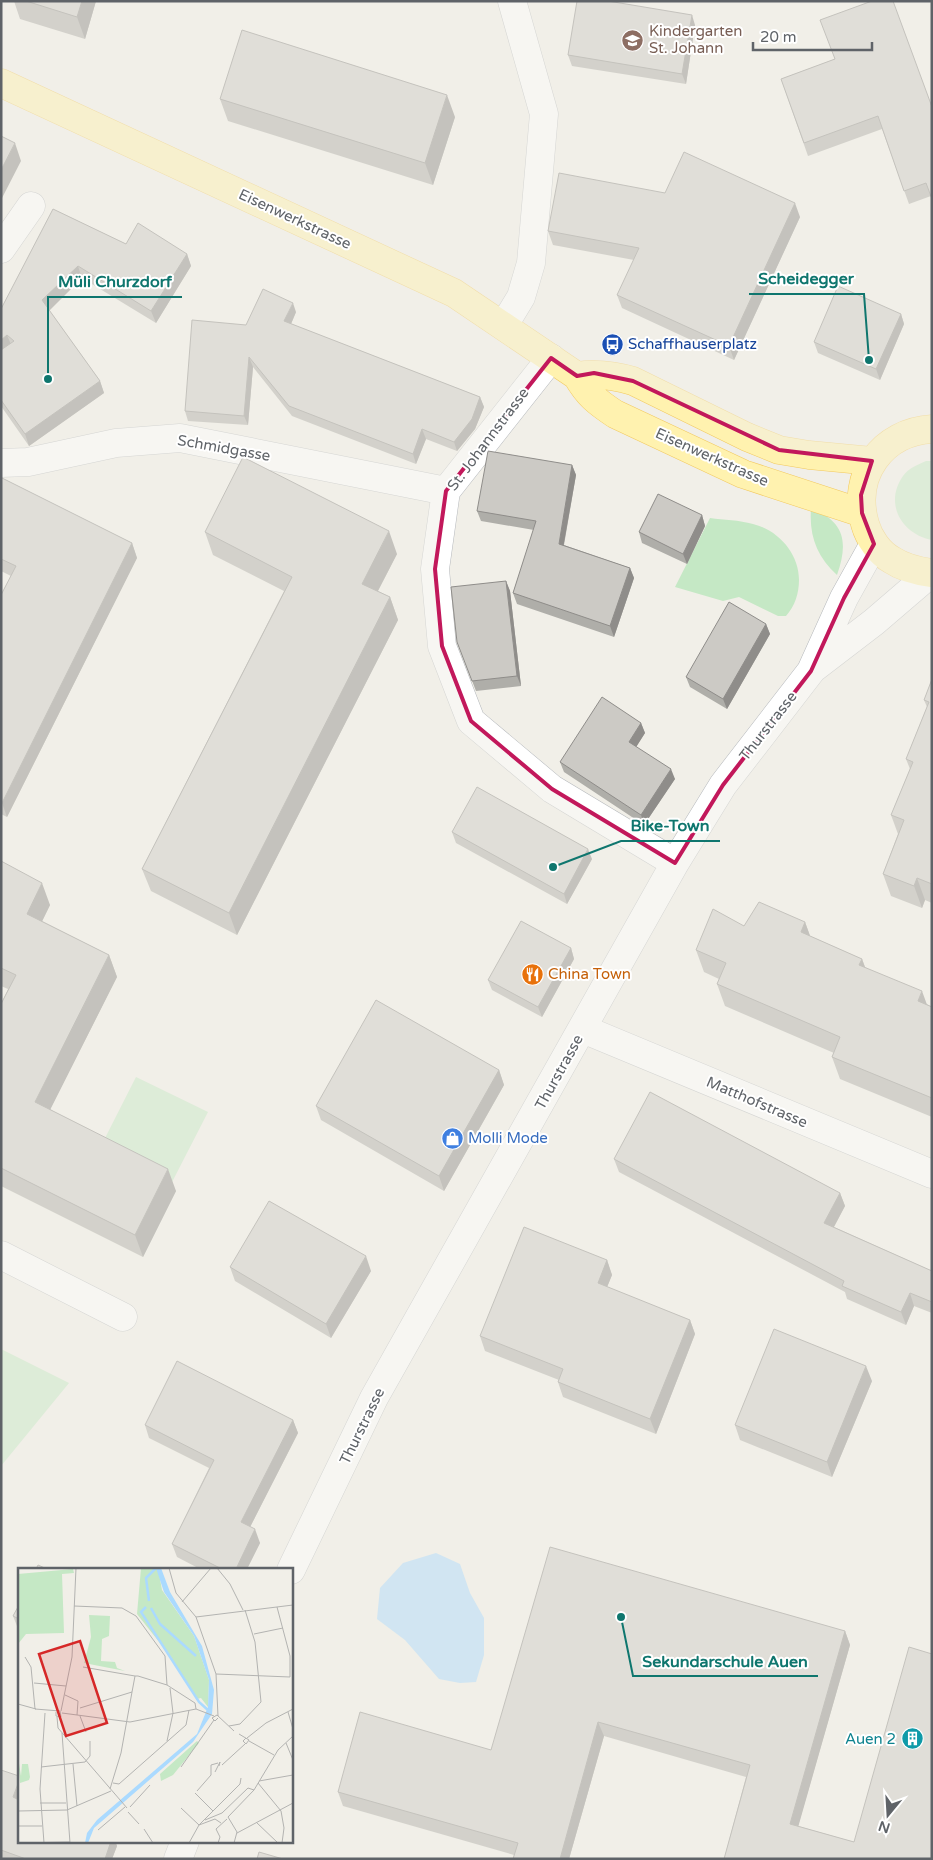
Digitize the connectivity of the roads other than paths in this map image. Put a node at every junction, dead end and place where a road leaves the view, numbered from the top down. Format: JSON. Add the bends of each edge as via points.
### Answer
{"nodes":[{"id":1,"x":512,"y":1,"type":"edge"},
{"id":2,"x":1,"y":82,"type":"edge"},
{"id":3,"x":31,"y":206,"type":"dead end"},
{"id":4,"x":1,"y":249,"type":"edge"},
{"id":5,"x":504,"y":325,"type":"junction"},
{"id":6,"x":551,"y":358,"type":"junction"},
{"id":7,"x":577,"y":376,"type":"junction"},
{"id":8,"x":932,"y":428,"type":"edge"},
{"id":9,"x":872,"y":462,"type":"junction"},
{"id":10,"x":1,"y":463,"type":"edge"},
{"id":11,"x":446,"y":491,"type":"junction"},
{"id":12,"x":862,"y":514,"type":"junction"},
{"id":13,"x":874,"y":544,"type":"junction"},
{"id":14,"x":932,"y":573,"type":"edge"},
{"id":15,"x":811,"y":671,"type":"junction"},
{"id":16,"x":675,"y":863,"type":"junction"},
{"id":17,"x":583,"y":1029,"type":"junction"},
{"id":18,"x":932,"y":1174,"type":"edge"},
{"id":19,"x":1,"y":1255,"type":"edge"},
{"id":20,"x":123,"y":1317,"type":"dead end"},
{"id":21,"x":292,"y":1568,"type":"edge"},
{"id":22,"x":185,"y":1842,"type":"edge"},
{"id":23,"x":178,"y":1859,"type":"edge"}],
"edges":[{"from":1,"to":5,"type":"street","via":[[544,114],[531,263],[521,297]]},
{"from":2,"to":5,"type":"main road","name":"Eisenwerkstrasse","via":[[454,293]]},
{"from":3,"to":4,"type":"street"},
{"from":5,"to":6,"type":"main road","name":"Eisenwerkstrasse"},
{"from":6,"to":7,"type":"main road","name":"Eisenwerkstrasse"},
{"from":6,"to":11,"type":"street","name":"St. Johannstrasse"},
{"from":7,"to":9,"type":"main road","via":[[594,373],[633,381],[779,450]]},
{"from":7,"to":12,"type":"main road","name":"Eisenwerkstrasse","via":[[597,403],[615,414],[761,482],[801,492]]},
{"from":8,"to":9,"type":"main road","via":[[901,436],[885,446]]},
{"from":9,"to":12,"type":"main road","via":[[864,478]]},
{"from":10,"to":11,"type":"street","name":"Schmidgasse","via":[[28,462],[116,443],[180,438]]},
{"from":11,"to":16,"type":"street","name":"St. Johannstrasse","via":[[435,569],[442,646],[471,721],[552,789]]},
{"from":12,"to":13,"type":"main road"},
{"from":13,"to":14,"type":"main road","via":[[890,559],[910,569]]},
{"from":13,"to":15,"type":"street","name":"Thurstrasse","via":[[844,598]]},
{"from":14,"to":15,"type":"street","name":"Thurstrasse"},
{"from":15,"to":16,"type":"street","name":"Thurstrasse","via":[[723,785]]},
{"from":16,"to":17,"type":"street","name":"Thurstrasse"},
{"from":17,"to":18,"type":"street","name":"Matthofstrasse"},
{"from":17,"to":21,"type":"street","name":"Thurstrasse","via":[[374,1398]]},
{"from":19,"to":20,"type":"street"},
{"from":22,"to":23,"type":"street"}]}
